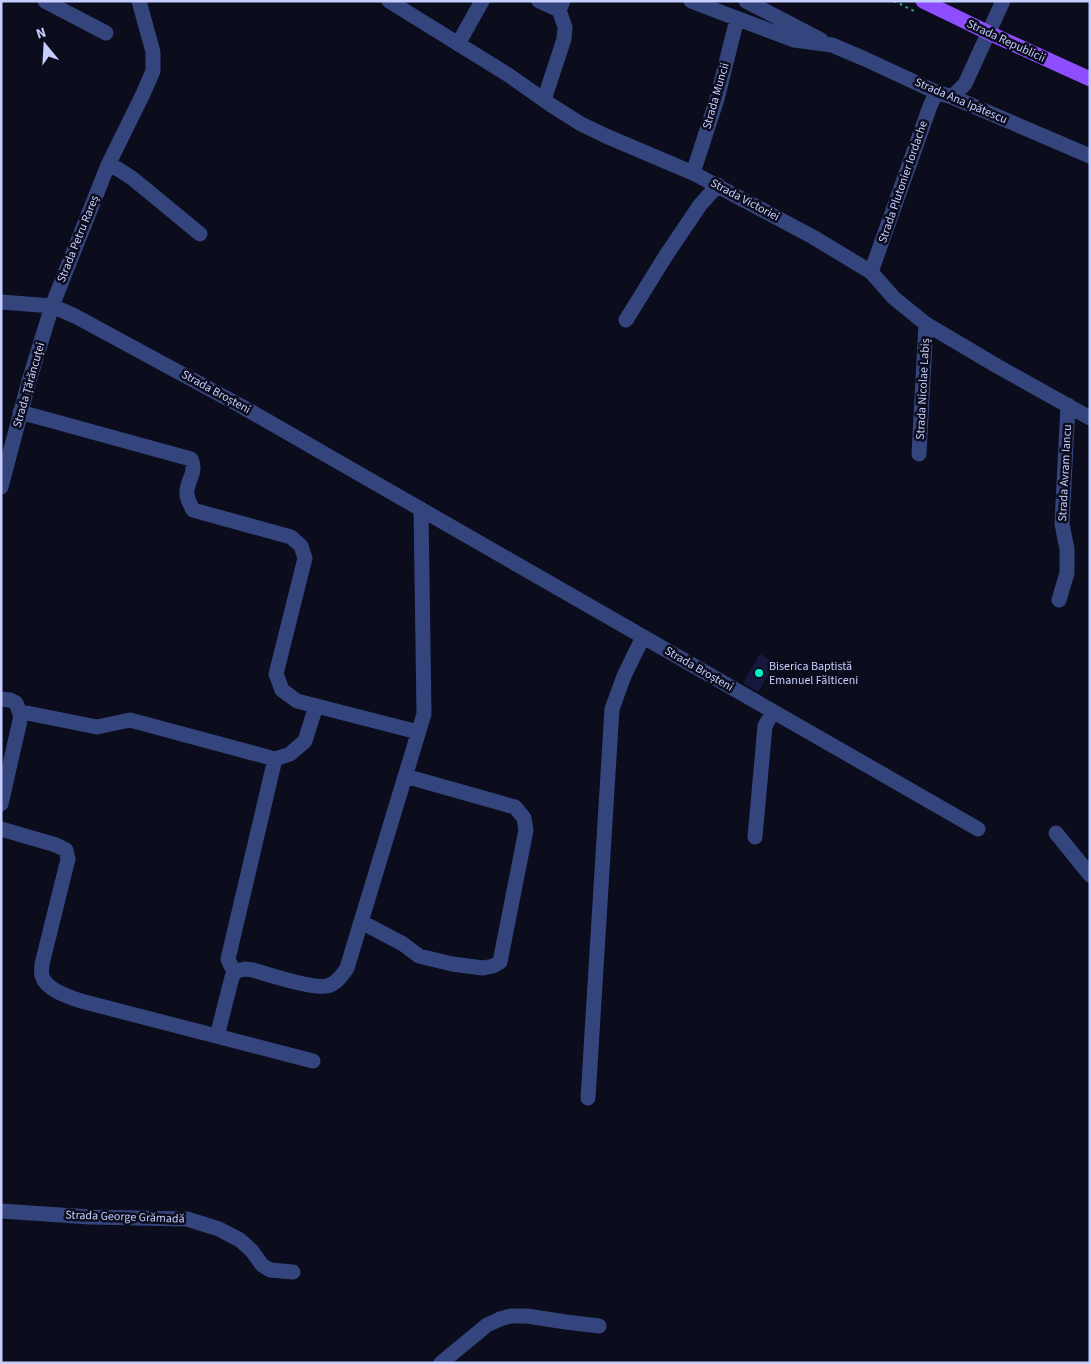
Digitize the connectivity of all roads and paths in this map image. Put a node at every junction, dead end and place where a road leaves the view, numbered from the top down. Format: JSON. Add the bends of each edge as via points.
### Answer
{"nodes":[{"id":1,"x":44,"y":1,"type":"edge"},
{"id":2,"x":139,"y":1,"type":"edge"},
{"id":3,"x":389,"y":1,"type":"edge"},
{"id":4,"x":482,"y":1,"type":"edge"},
{"id":5,"x":539,"y":1,"type":"edge"},
{"id":6,"x":691,"y":1,"type":"edge"},
{"id":7,"x":746,"y":1,"type":"edge"},
{"id":8,"x":923,"y":1,"type":"edge"},
{"id":9,"x":1003,"y":1,"type":"edge"},
{"id":10,"x":561,"y":6,"type":"edge"},
{"id":11,"x":737,"y":19,"type":"junction"},
{"id":12,"x":106,"y":33,"type":"dead end"},
{"id":13,"x":989,"y":33,"type":"junction"},
{"id":14,"x":458,"y":44,"type":"junction"},
{"id":15,"x":832,"y":46,"type":"junction"},
{"id":16,"x":1090,"y":79,"type":"edge"},
{"id":17,"x":936,"y":92,"type":"junction"},
{"id":18,"x":952,"y":97,"type":"junction"},
{"id":19,"x":544,"y":100,"type":"junction"},
{"id":20,"x":1090,"y":156,"type":"edge"},
{"id":21,"x":108,"y":165,"type":"junction"},
{"id":22,"x":693,"y":173,"type":"junction"},
{"id":23,"x":718,"y":186,"type":"junction"},
{"id":24,"x":200,"y":234,"type":"dead end"},
{"id":25,"x":871,"y":272,"type":"junction"},
{"id":26,"x":1,"y":302,"type":"edge"},
{"id":27,"x":51,"y":310,"type":"junction"},
{"id":28,"x":626,"y":320,"type":"dead end"},
{"id":29,"x":926,"y":324,"type":"junction"},
{"id":30,"x":1068,"y":405,"type":"junction"},
{"id":31,"x":20,"y":412,"type":"junction"},
{"id":32,"x":1090,"y":418,"type":"edge"},
{"id":33,"x":919,"y":454,"type":"dead end"},
{"id":34,"x":1,"y":487,"type":"edge"},
{"id":35,"x":421,"y":509,"type":"junction"},
{"id":36,"x":1060,"y":600,"type":"dead end"},
{"id":37,"x":643,"y":637,"type":"junction"},
{"id":38,"x":1,"y":699,"type":"edge"},
{"id":39,"x":316,"y":706,"type":"junction"},
{"id":40,"x":773,"y":712,"type":"junction"},
{"id":41,"x":20,"y":716,"type":"junction"},
{"id":42,"x":418,"y":732,"type":"junction"},
{"id":43,"x":275,"y":759,"type":"junction"},
{"id":44,"x":405,"y":776,"type":"junction"},
{"id":45,"x":1,"y":804,"type":"edge"},
{"id":46,"x":1,"y":829,"type":"edge"},
{"id":47,"x":978,"y":829,"type":"dead end"},
{"id":48,"x":1056,"y":833,"type":"dead end"},
{"id":49,"x":755,"y":837,"type":"dead end"},
{"id":50,"x":1090,"y":875,"type":"edge"},
{"id":51,"x":360,"y":924,"type":"junction"},
{"id":52,"x":236,"y":971,"type":"junction"},
{"id":53,"x":217,"y":1036,"type":"junction"},
{"id":54,"x":313,"y":1061,"type":"dead end"},
{"id":55,"x":588,"y":1098,"type":"dead end"},
{"id":56,"x":1,"y":1210,"type":"edge"},
{"id":57,"x":293,"y":1272,"type":"dead end"},
{"id":58,"x":599,"y":1326,"type":"dead end"},
{"id":59,"x":441,"y":1363,"type":"edge"}],
"edges":[{"from":1,"to":12,"type":"street"},
{"from":2,"to":21,"type":"street","name":"Strada Petru Rareș","via":[[153,52],[153,70]]},
{"from":3,"to":14,"type":"street","name":"Strada Victoriei"},
{"from":4,"to":14,"type":"street"},
{"from":5,"to":10,"type":"street"},
{"from":6,"to":11,"type":"street","name":"Strada Ana Ipătescu"},
{"from":7,"to":15,"type":"street","name":"Strada Ana Ipătescu"},
{"from":8,"to":13,"type":"main road","name":"Strada Republicii"},
{"from":9,"to":13,"type":"street"},
{"from":10,"to":19,"type":"street","via":[[564,39]]},
{"from":11,"to":15,"type":"street","name":"Strada Ana Ipătescu","via":[[794,40]]},
{"from":11,"to":22,"type":"street","name":"Strada Muncii","via":[[717,99]]},
{"from":13,"to":16,"type":"main road","name":"Strada Republicii"},
{"from":13,"to":18,"type":"street","via":[[965,84]]},
{"from":14,"to":19,"type":"street","name":"Strada Victoriei"},
{"from":15,"to":17,"type":"street","name":"Strada Ana Ipătescu"},
{"from":17,"to":18,"type":"street","name":"Strada Ana Ipătescu"},
{"from":17,"to":25,"type":"street","name":"Strada Plutonier Iordache"},
{"from":18,"to":20,"type":"street","name":"Strada Ana Ipătescu"},
{"from":19,"to":22,"type":"street","name":"Strada Victoriei","via":[[581,124]]},
{"from":21,"to":24,"type":"street","via":[[132,178]]},
{"from":21,"to":27,"type":"street","name":"Strada Petru Rareș"},
{"from":22,"to":23,"type":"street","name":"Strada Victoriei"},
{"from":23,"to":25,"type":"street","name":"Strada Victoriei"},
{"from":23,"to":28,"type":"street","via":[[700,205]]},
{"from":25,"to":29,"type":"street","name":"Strada Victoriei","via":[[894,298]]},
{"from":26,"to":27,"type":"street","name":"Strada Broșteni"},
{"from":27,"to":31,"type":"street","name":"Strada Țărăncuței"},
{"from":27,"to":35,"type":"street","name":"Strada Broșteni","via":[[75,316],[242,406]]},
{"from":29,"to":30,"type":"street","name":"Strada Victoriei"},
{"from":29,"to":33,"type":"street","name":"Strada Nicolae Labiș"},
{"from":30,"to":32,"type":"street","name":"Strada Victoriei"},
{"from":30,"to":36,"type":"street","name":"Strada Avram Iancu","via":[[1062,524],[1067,573]]},
{"from":31,"to":34,"type":"street","name":"Strada Țărăncuței"},
{"from":31,"to":39,"type":"street","via":[[191,459],[193,470],[187,491],[193,510],[292,537],[301,546],[305,558],[276,674],[282,690],[297,701]]},
{"from":35,"to":37,"type":"street","name":"Strada Broșteni"},
{"from":35,"to":42,"type":"street","via":[[424,714]]},
{"from":37,"to":40,"type":"street","name":"Strada Broșteni"},
{"from":37,"to":55,"type":"street","via":[[612,709]]},
{"from":38,"to":41,"type":"street","via":[[16,703]]},
{"from":39,"to":42,"type":"street"},
{"from":39,"to":43,"type":"street","via":[[305,741],[290,754]]},
{"from":40,"to":47,"type":"street","name":"Strada Broșteni"},
{"from":40,"to":49,"type":"street","via":[[765,726]]},
{"from":41,"to":43,"type":"street","via":[[28,713],[97,727],[130,720]]},
{"from":41,"to":45,"type":"street"},
{"from":42,"to":44,"type":"street"},
{"from":43,"to":52,"type":"street","via":[[228,959]]},
{"from":44,"to":51,"type":"street"},
{"from":44,"to":51,"type":"street","via":[[515,807],[524,818],[526,830],[500,962],[484,968],[418,956],[403,944]]},
{"from":46,"to":53,"type":"street","via":[[66,850],[68,859],[42,964],[46,984],[82,1001]]},
{"from":48,"to":50,"type":"street"},
{"from":51,"to":52,"type":"street","via":[[347,968],[342,976],[327,986],[314,986],[253,970]]},
{"from":52,"to":53,"type":"street"},
{"from":53,"to":54,"type":"street"},
{"from":56,"to":57,"type":"street","name":"Strada George Grămadă","via":[[90,1217],[187,1219],[240,1240],[270,1270]]},
{"from":58,"to":59,"type":"street","via":[[527,1316],[506,1317],[487,1325]]}]}
